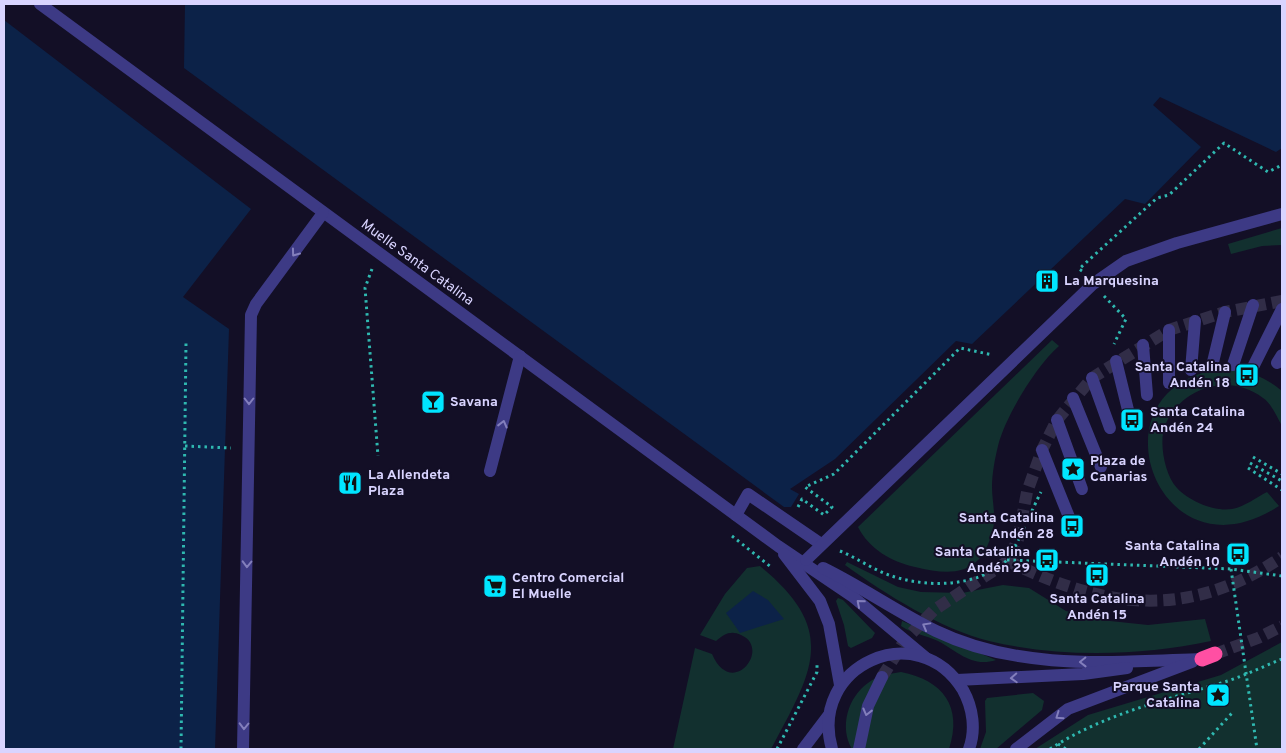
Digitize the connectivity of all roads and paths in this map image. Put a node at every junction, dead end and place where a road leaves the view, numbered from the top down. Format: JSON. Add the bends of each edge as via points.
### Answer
{"nodes":[{"id":1,"x":40,"y":4,"type":"edge"},
{"id":2,"x":1282,"y":165,"type":"edge"},
{"id":3,"x":323,"y":213,"type":"junction"},
{"id":4,"x":1282,"y":214,"type":"edge"},
{"id":5,"x":1093,"y":284,"type":"junction"},
{"id":6,"x":365,"y":288,"type":"dead end"},
{"id":7,"x":1253,"y":305,"type":"dead end"},
{"id":8,"x":1282,"y":308,"type":"edge"},
{"id":9,"x":1225,"y":312,"type":"dead end"},
{"id":10,"x":1195,"y":321,"type":"dead end"},
{"id":11,"x":1169,"y":330,"type":"dead end"},
{"id":12,"x":186,"y":342,"type":"dead end"},
{"id":13,"x":1143,"y":345,"type":"dead end"},
{"id":14,"x":520,"y":356,"type":"junction"},
{"id":15,"x":995,"y":356,"type":"dead end"},
{"id":16,"x":1116,"y":361,"type":"dead end"},
{"id":17,"x":1213,"y":362,"type":"dead end"},
{"id":18,"x":1233,"y":365,"type":"dead end"},
{"id":19,"x":1254,"y":365,"type":"dead end"},
{"id":20,"x":1191,"y":370,"type":"dead end"},
{"id":21,"x":1092,"y":378,"type":"dead end"},
{"id":22,"x":1169,"y":383,"type":"dead end"},
{"id":23,"x":1147,"y":395,"type":"dead end"},
{"id":24,"x":1073,"y":398,"type":"dead end"},
{"id":25,"x":1128,"y":410,"type":"dead end"},
{"id":26,"x":1057,"y":420,"type":"dead end"},
{"id":27,"x":1110,"y":428,"type":"dead end"},
{"id":28,"x":184,"y":446,"type":"junction"},
{"id":29,"x":249,"y":448,"type":"junction"},
{"id":30,"x":1042,"y":450,"type":"dead end"},
{"id":31,"x":378,"y":456,"type":"dead end"},
{"id":32,"x":1252,"y":457,"type":"dead end"},
{"id":33,"x":1250,"y":463,"type":"dead end"},
{"id":34,"x":1101,"y":467,"type":"dead end"},
{"id":35,"x":1248,"y":468,"type":"dead end"},
{"id":36,"x":490,"y":471,"type":"dead end"},
{"id":37,"x":1282,"y":474,"type":"edge"},
{"id":38,"x":1282,"y":481,"type":"edge"},
{"id":39,"x":1082,"y":489,"type":"dead end"},
{"id":40,"x":1282,"y":490,"type":"edge"},
{"id":41,"x":804,"y":512,"type":"dead end"},
{"id":42,"x":736,"y":515,"type":"junction"},
{"id":43,"x":1069,"y":517,"type":"dead end"},
{"id":44,"x":821,"y":544,"type":"junction"},
{"id":45,"x":778,"y":546,"type":"junction"},
{"id":46,"x":806,"y":560,"type":"junction"},
{"id":47,"x":774,"y":569,"type":"dead end"},
{"id":48,"x":1231,"y":570,"type":"junction"},
{"id":49,"x":1282,"y":576,"type":"edge"},
{"id":50,"x":817,"y":656,"type":"dead end"},
{"id":51,"x":1208,"y":656,"type":"junction"},
{"id":52,"x":924,"y":657,"type":"junction"},
{"id":53,"x":1282,"y":659,"type":"edge"},
{"id":54,"x":1246,"y":673,"type":"junction"},
{"id":55,"x":882,"y":678,"type":"tunnel mouth"},
{"id":56,"x":957,"y":680,"type":"junction"},
{"id":57,"x":840,"y":685,"type":"junction"},
{"id":58,"x":1232,"y":713,"type":"dead end"},
{"id":59,"x":828,"y":716,"type":"junction"},
{"id":60,"x":1058,"y":744,"type":"junction"},
{"id":61,"x":181,"y":749,"type":"edge"},
{"id":62,"x":243,"y":749,"type":"edge"},
{"id":63,"x":777,"y":749,"type":"edge"},
{"id":64,"x":803,"y":749,"type":"edge"},
{"id":65,"x":832,"y":749,"type":"edge"},
{"id":66,"x":859,"y":749,"type":"edge"},
{"id":67,"x":969,"y":749,"type":"edge"},
{"id":68,"x":1016,"y":749,"type":"edge"},
{"id":69,"x":1050,"y":749,"type":"edge"},
{"id":70,"x":1066,"y":749,"type":"edge"},
{"id":71,"x":1199,"y":749,"type":"edge"},
{"id":72,"x":1257,"y":749,"type":"edge"}],
"edges":[{"from":1,"to":3,"type":"street","name":"Muelle Santa Catalina"},
{"from":2,"to":5,"type":"path","via":[[1268,172],[1224,143],[1169,195],[1157,198],[1079,269]]},
{"from":3,"to":14,"type":"street","name":"Muelle Santa Catalina"},
{"from":3,"to":29,"type":"street","one_way":true,"via":[[251,315]]},
{"from":4,"to":5,"type":"street","via":[[1177,243],[1126,261]]},
{"from":5,"to":44,"type":"street"},
{"from":6,"to":31,"type":"path"},
{"from":7,"to":18,"type":"street"},
{"from":8,"to":19,"type":"street"},
{"from":9,"to":17,"type":"street"},
{"from":10,"to":20,"type":"street"},
{"from":11,"to":22,"type":"street"},
{"from":12,"to":28,"type":"path"},
{"from":13,"to":23,"type":"street"},
{"from":36,"to":14,"type":"street","one_way":true},
{"from":14,"to":42,"type":"street","name":"Muelle Santa Catalina"},
{"from":15,"to":41,"type":"path","via":[[960,348],[834,474],[805,487],[832,507],[824,515],[802,499],[797,506]]},
{"from":16,"to":25,"type":"street"},
{"from":21,"to":27,"type":"street"},
{"from":24,"to":34,"type":"street"},
{"from":26,"to":39,"type":"street"},
{"from":28,"to":29,"type":"path"},
{"from":28,"to":61,"type":"path"},
{"from":29,"to":62,"type":"street","one_way":true},
{"from":30,"to":43,"type":"street"},
{"from":32,"to":37,"type":"path"},
{"from":33,"to":38,"type":"path"},
{"from":35,"to":40,"type":"path"},
{"from":42,"to":44,"type":"street","via":[[748,494]]},
{"from":42,"to":45,"type":"street","name":"Muelle Santa Catalina"},
{"from":42,"to":47,"type":"path","via":[[724,529]]},
{"from":44,"to":46,"type":"street"},
{"from":44,"to":48,"type":"path","via":[[889,575],[950,584],[976,578],[1007,560]]},
{"from":45,"to":46,"type":"street"},
{"from":52,"to":45,"type":"street","one_way":true,"via":[[852,596]]},
{"from":45,"to":57,"type":"street","via":[[820,602],[829,624]]},
{"from":51,"to":46,"type":"street","one_way":true,"via":[[1077,663],[1004,655],[936,631],[862,587]]},
{"from":48,"to":49,"type":"path"},
{"from":48,"to":54,"type":"path"},
{"from":50,"to":63,"type":"path","via":[[817,672]]},
{"from":51,"to":56,"type":"street","one_way":true,"via":[[1083,674]]},
{"from":51,"to":68,"type":"street","one_way":true,"via":[[1068,709]]},
{"from":52,"to":56,"type":"street","via":[[942,666]]},
{"from":52,"to":57,"type":"street","via":[[901,653],[877,657],[856,668]]},
{"from":53,"to":54,"type":"path"},
{"from":54,"to":60,"type":"path","via":[[1164,698],[1092,725]]},
{"from":54,"to":72,"type":"path"},
{"from":55,"to":66,"type":"street","one_way":true,"via":[[868,706]]},
{"from":56,"to":67,"type":"street","via":[[968,698],[973,720]]},
{"from":57,"to":59,"type":"street"},
{"from":58,"to":71,"type":"path"},
{"from":59,"to":64,"type":"street"},
{"from":59,"to":65,"type":"street"},
{"from":60,"to":69,"type":"path"},
{"from":60,"to":70,"type":"path"}]}
